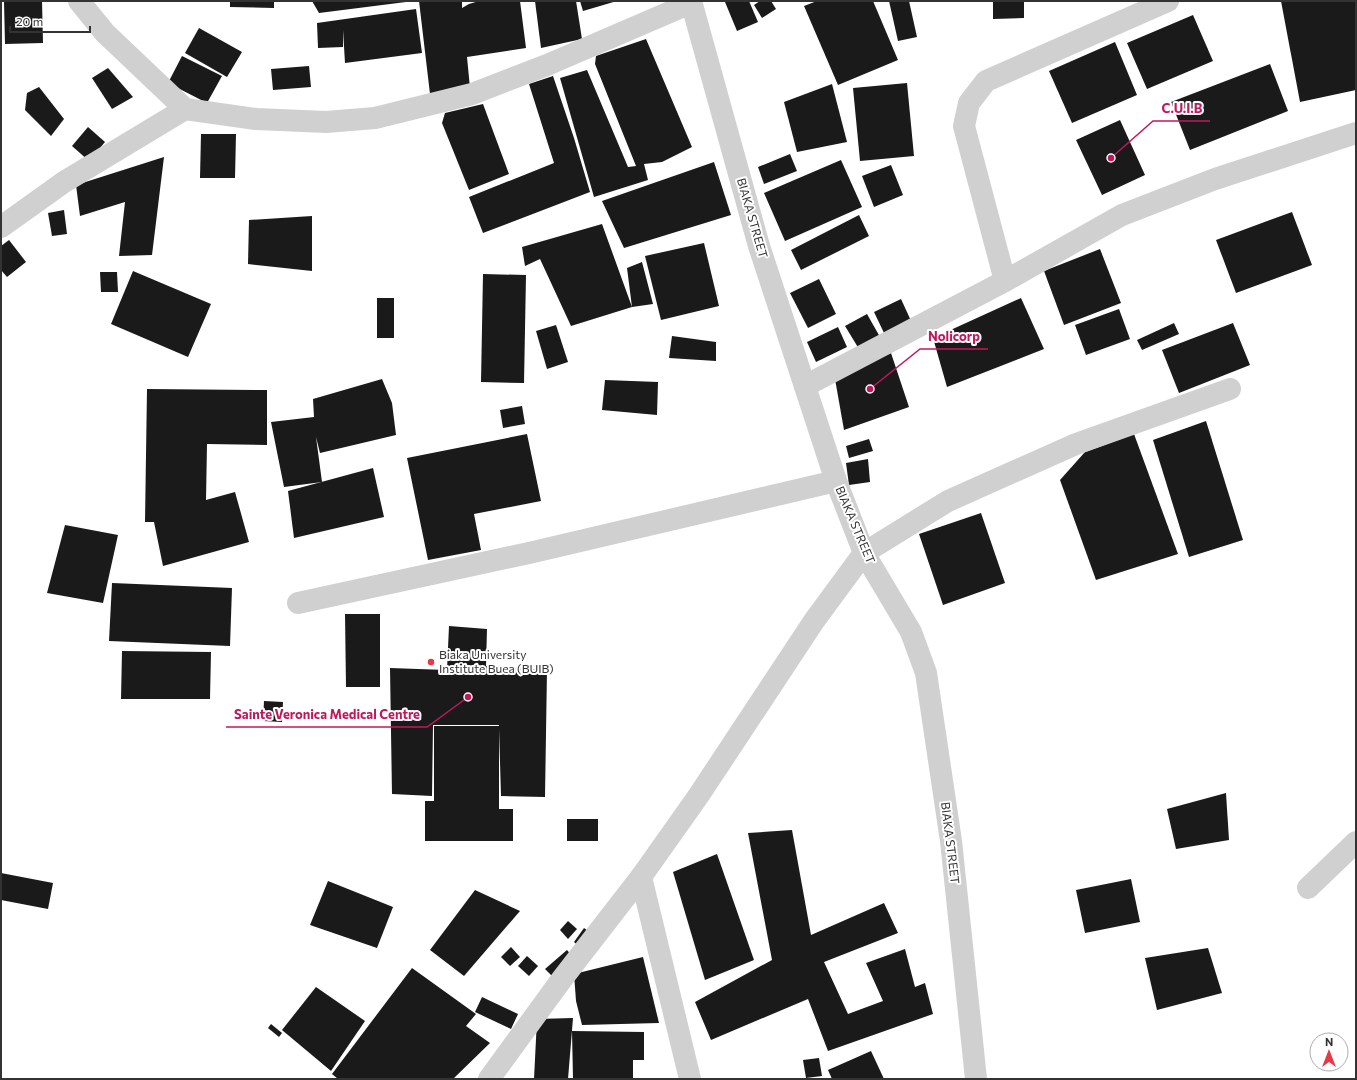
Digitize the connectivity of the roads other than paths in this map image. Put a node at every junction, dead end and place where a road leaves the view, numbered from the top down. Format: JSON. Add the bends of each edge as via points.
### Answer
{"nodes":[{"id":1,"x":79,"y":1,"type":"edge"},
{"id":2,"x":1168,"y":1,"type":"edge"},
{"id":3,"x":691,"y":2,"type":"edge"},
{"id":4,"x":185,"y":109,"type":"junction"},
{"id":5,"x":1356,"y":133,"type":"edge"},
{"id":6,"x":1,"y":227,"type":"edge"},
{"id":7,"x":1005,"y":281,"type":"junction"},
{"id":8,"x":805,"y":386,"type":"junction"},
{"id":9,"x":1230,"y":389,"type":"dead end"},
{"id":10,"x":836,"y":481,"type":"junction"},
{"id":11,"x":864,"y":553,"type":"junction"},
{"id":12,"x":298,"y":603,"type":"dead end"},
{"id":13,"x":1356,"y":842,"type":"edge"},
{"id":14,"x":641,"y":877,"type":"junction"},
{"id":15,"x":1308,"y":888,"type":"dead end"},
{"id":16,"x":488,"y":1079,"type":"edge"},
{"id":17,"x":690,"y":1079,"type":"edge"},
{"id":18,"x":976,"y":1079,"type":"edge"}],
"edges":[{"from":1,"to":4,"type":"street","via":[[105,33]]},
{"from":2,"to":7,"type":"street","via":[[986,81],[969,104],[964,126]]},
{"from":3,"to":4,"type":"street","via":[[547,65],[472,94],[375,118],[326,122],[256,119]]},
{"from":3,"to":8,"type":"street","name":"BIAKA STREET","via":[[760,246]]},
{"from":4,"to":6,"type":"street","via":[[64,182]]},
{"from":5,"to":7,"type":"street","via":[[1215,179],[1122,215]]},
{"from":7,"to":8,"type":"street"},
{"from":8,"to":10,"type":"street","name":"BIAKA STREET"},
{"from":9,"to":11,"type":"street","via":[[1076,444],[948,501]]},
{"from":10,"to":11,"type":"street","name":"BIAKA STREET"},
{"from":10,"to":12,"type":"street","via":[[529,553]]},
{"from":11,"to":14,"type":"street","via":[[814,621],[699,795]]},
{"from":11,"to":18,"type":"street","name":"BIAKA STREET","via":[[911,632],[926,673],[951,841]]},
{"from":13,"to":15,"type":"street"},
{"from":14,"to":16,"type":"street"},
{"from":14,"to":17,"type":"street"}]}
